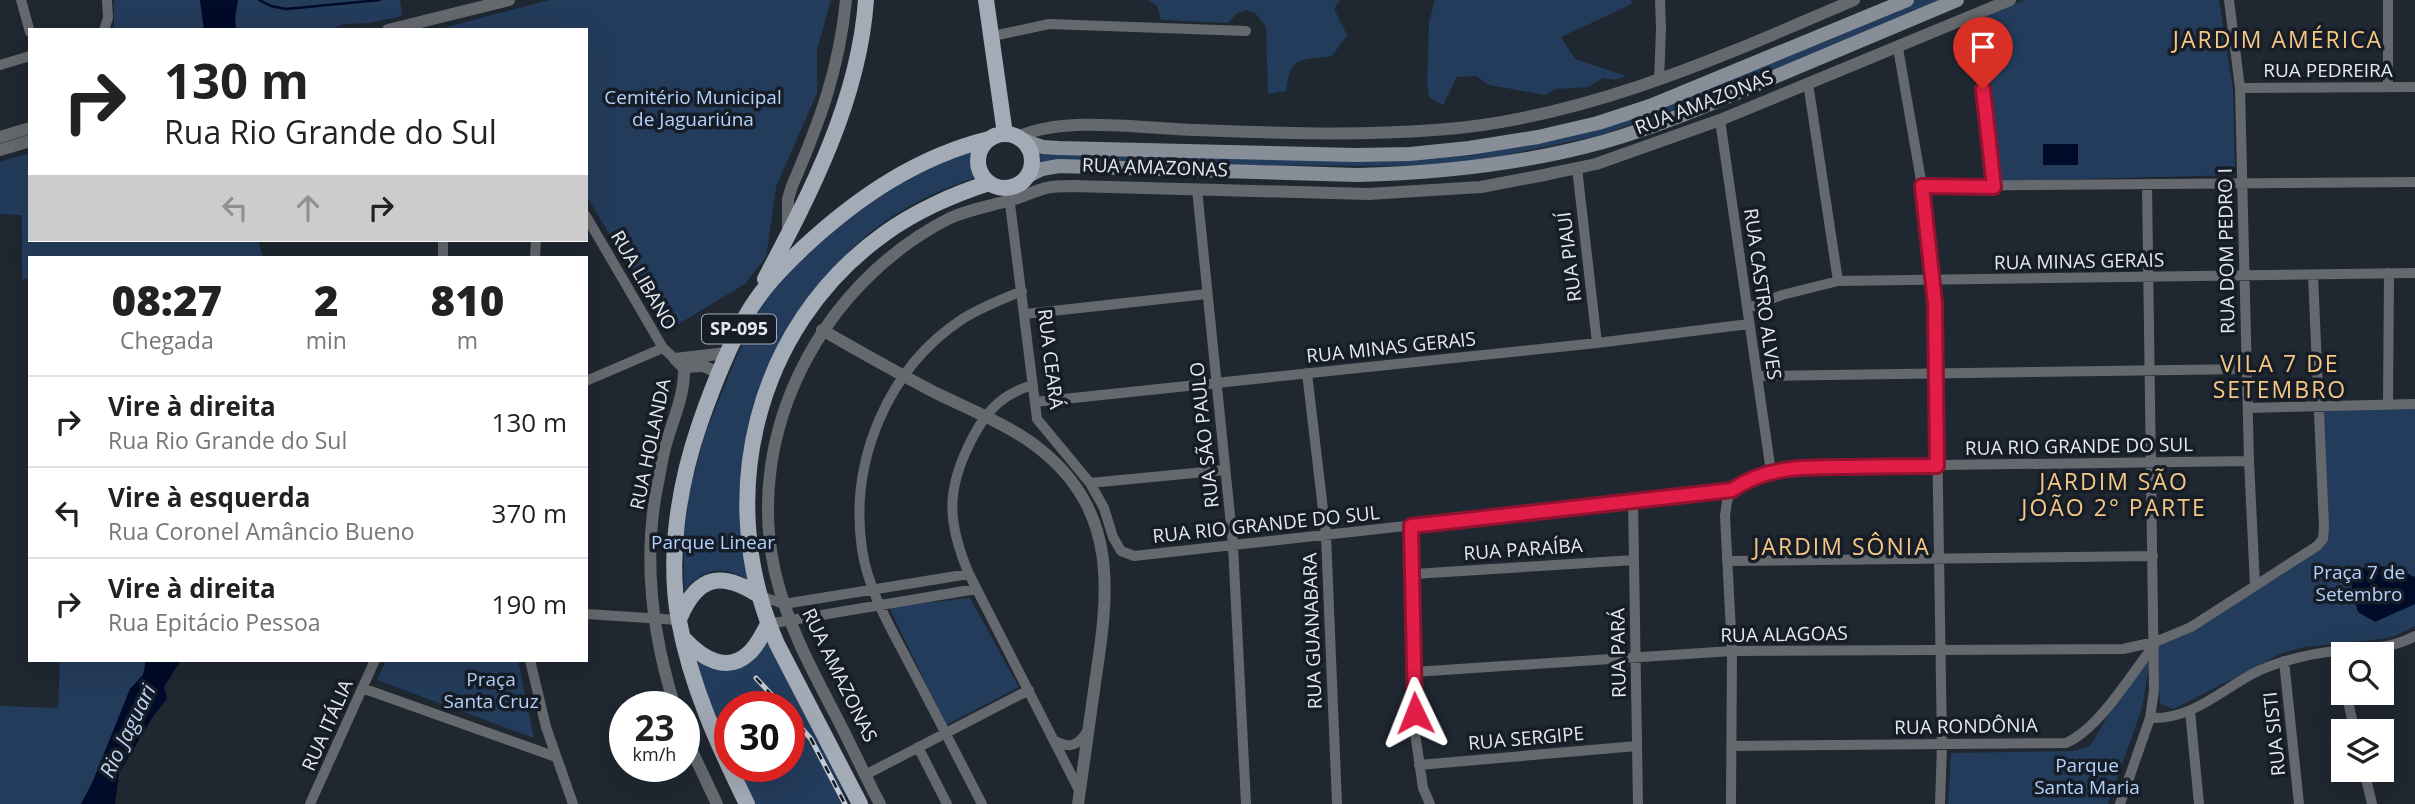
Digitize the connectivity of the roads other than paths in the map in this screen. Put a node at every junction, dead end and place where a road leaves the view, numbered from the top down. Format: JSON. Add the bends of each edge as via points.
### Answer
{"nodes":[{"id":1,"x":21,"y":0,"type":"edge"},
{"id":2,"x":107,"y":0,"type":"edge"},
{"id":3,"x":509,"y":0,"type":"edge"},
{"id":4,"x":846,"y":0,"type":"edge"},
{"id":5,"x":866,"y":0,"type":"edge"},
{"id":6,"x":986,"y":0,"type":"edge"},
{"id":7,"x":1660,"y":0,"type":"edge"},
{"id":8,"x":1854,"y":0,"type":"edge"},
{"id":9,"x":1907,"y":0,"type":"edge"},
{"id":10,"x":1957,"y":0,"type":"edge"},
{"id":11,"x":2010,"y":0,"type":"edge"},
{"id":12,"x":2229,"y":0,"type":"edge"},
{"id":13,"x":2388,"y":0,"type":"edge"},
{"id":14,"x":1975,"y":15,"type":"junction"},
{"id":15,"x":29,"y":28,"type":"edge"},
{"id":16,"x":105,"y":28,"type":"edge"},
{"id":17,"x":406,"y":28,"type":"edge"},
{"id":18,"x":1246,"y":31,"type":"dead end"},
{"id":19,"x":993,"y":36,"type":"junction"},
{"id":20,"x":1898,"y":48,"type":"junction"},
{"id":21,"x":28,"y":57,"type":"edge"},
{"id":22,"x":0,"y":65,"type":"edge"},
{"id":23,"x":1658,"y":80,"type":"junction"},
{"id":24,"x":1808,"y":83,"type":"junction"},
{"id":25,"x":2415,"y":87,"type":"edge"},
{"id":26,"x":2240,"y":88,"type":"junction"},
{"id":27,"x":2388,"y":88,"type":"junction"},
{"id":28,"x":1720,"y":121,"type":"junction"},
{"id":29,"x":28,"y":129,"type":"edge"},
{"id":30,"x":0,"y":136,"type":"edge"},
{"id":31,"x":1015,"y":137,"type":"junction"},
{"id":32,"x":989,"y":139,"type":"junction"},
{"id":33,"x":28,"y":142,"type":"edge"},
{"id":34,"x":0,"y":150,"type":"edge"},
{"id":35,"x":1577,"y":168,"type":"junction"},
{"id":36,"x":1028,"y":176,"type":"junction"},
{"id":37,"x":2415,"y":182,"type":"edge"},
{"id":38,"x":989,"y":183,"type":"junction"},
{"id":39,"x":2242,"y":184,"type":"junction"},
{"id":40,"x":2147,"y":185,"type":"junction"},
{"id":41,"x":1922,"y":186,"type":"junction"},
{"id":42,"x":1994,"y":187,"type":"junction"},
{"id":43,"x":1197,"y":190,"type":"junction"},
{"id":44,"x":1009,"y":194,"type":"junction"},
{"id":45,"x":803,"y":208,"type":"junction"},
{"id":46,"x":588,"y":219,"type":"edge"},
{"id":47,"x":831,"y":223,"type":"junction"},
{"id":48,"x":788,"y":237,"type":"junction"},
{"id":49,"x":2389,"y":273,"type":"junction"},
{"id":50,"x":2415,"y":273,"type":"edge"},
{"id":51,"x":2313,"y":275,"type":"junction"},
{"id":52,"x":2244,"y":276,"type":"junction"},
{"id":53,"x":2149,"y":278,"type":"junction"},
{"id":54,"x":1932,"y":280,"type":"junction"},
{"id":55,"x":1838,"y":281,"type":"junction"},
{"id":56,"x":1022,"y":291,"type":"junction"},
{"id":57,"x":1207,"y":294,"type":"junction"},
{"id":58,"x":1748,"y":308,"type":"junction"},
{"id":59,"x":747,"y":314,"type":"junction"},
{"id":60,"x":1025,"y":314,"type":"junction"},
{"id":61,"x":1749,"y":324,"type":"junction"},
{"id":62,"x":822,"y":330,"type":"junction"},
{"id":63,"x":1597,"y":343,"type":"junction"},
{"id":64,"x":663,"y":348,"type":"junction"},
{"id":65,"x":727,"y":353,"type":"junction"},
{"id":66,"x":680,"y":363,"type":"junction"},
{"id":67,"x":2247,"y":369,"type":"junction"},
{"id":68,"x":2150,"y":370,"type":"junction"},
{"id":69,"x":1936,"y":372,"type":"junction"},
{"id":70,"x":1307,"y":373,"type":"junction"},
{"id":71,"x":717,"y":374,"type":"junction"},
{"id":72,"x":903,"y":376,"type":"junction"},
{"id":73,"x":1757,"y":376,"type":"junction"},
{"id":74,"x":588,"y":380,"type":"edge"},
{"id":75,"x":1216,"y":383,"type":"junction"},
{"id":76,"x":1033,"y":385,"type":"junction"},
{"id":77,"x":1035,"y":402,"type":"junction"},
{"id":78,"x":2415,"y":404,"type":"edge"},
{"id":79,"x":2388,"y":405,"type":"junction"},
{"id":80,"x":2319,"y":406,"type":"junction"},
{"id":81,"x":2248,"y":408,"type":"junction"},
{"id":82,"x":984,"y":417,"type":"junction"},
{"id":83,"x":2249,"y":461,"type":"junction"},
{"id":84,"x":2152,"y":463,"type":"junction"},
{"id":85,"x":1937,"y":466,"type":"junction"},
{"id":86,"x":1225,"y":470,"type":"junction"},
{"id":87,"x":1771,"y":472,"type":"junction"},
{"id":88,"x":1090,"y":483,"type":"junction"},
{"id":89,"x":1732,"y":490,"type":"junction"},
{"id":90,"x":1633,"y":501,"type":"junction"},
{"id":91,"x":1411,"y":526,"type":"junction"},
{"id":92,"x":1326,"y":535,"type":"junction"},
{"id":93,"x":1233,"y":545,"type":"junction"},
{"id":94,"x":1121,"y":551,"type":"joint"},
{"id":95,"x":2154,"y":556,"type":"junction"},
{"id":96,"x":1939,"y":558,"type":"junction"},
{"id":97,"x":1634,"y":559,"type":"junction"},
{"id":98,"x":1727,"y":561,"type":"junction"},
{"id":99,"x":969,"y":574,"type":"junction"},
{"id":100,"x":1414,"y":574,"type":"junction"},
{"id":101,"x":2255,"y":586,"type":"junction"},
{"id":102,"x":874,"y":589,"type":"junction"},
{"id":103,"x":976,"y":589,"type":"junction"},
{"id":104,"x":760,"y":596,"type":"junction"},
{"id":105,"x":784,"y":604,"type":"junction"},
{"id":106,"x":879,"y":606,"type":"junction"},
{"id":107,"x":588,"y":614,"type":"edge"},
{"id":108,"x":654,"y":618,"type":"junction"},
{"id":109,"x":679,"y":620,"type":"junction"},
{"id":110,"x":790,"y":620,"type":"junction"},
{"id":111,"x":768,"y":624,"type":"junction"},
{"id":112,"x":2415,"y":636,"type":"edge"},
{"id":113,"x":684,"y":639,"type":"junction"},
{"id":114,"x":2155,"y":643,"type":"junction"},
{"id":115,"x":2394,"y":646,"type":"edge"},
{"id":116,"x":1940,"y":650,"type":"junction"},
{"id":117,"x":1731,"y":651,"type":"junction"},
{"id":118,"x":2331,"y":652,"type":"edge"},
{"id":119,"x":1635,"y":656,"type":"junction"},
{"id":120,"x":2284,"y":661,"type":"junction"},
{"id":121,"x":374,"y":662,"type":"edge"},
{"id":122,"x":531,"y":662,"type":"edge"},
{"id":123,"x":1413,"y":672,"type":"junction"},
{"id":124,"x":362,"y":688,"type":"junction"},
{"id":125,"x":1029,"y":690,"type":"junction"},
{"id":126,"x":670,"y":691,"type":"edge"},
{"id":127,"x":2190,"y":711,"type":"junction"},
{"id":128,"x":2150,"y":718,"type":"junction"},
{"id":129,"x":1089,"y":729,"type":"junction"},
{"id":130,"x":945,"y":733,"type":"junction"},
{"id":131,"x":1054,"y":740,"type":"junction"},
{"id":132,"x":1942,"y":745,"type":"junction"},
{"id":133,"x":1731,"y":746,"type":"junction"},
{"id":134,"x":918,"y":747,"type":"junction"},
{"id":135,"x":1637,"y":747,"type":"junction"},
{"id":136,"x":556,"y":757,"type":"junction"},
{"id":137,"x":1419,"y":765,"type":"junction"},
{"id":138,"x":700,"y":768,"type":"edge"},
{"id":139,"x":865,"y":775,"type":"junction"},
{"id":140,"x":2367,"y":782,"type":"edge"},
{"id":141,"x":1079,"y":798,"type":"edge"},
{"id":142,"x":313,"y":803,"type":"edge"},
{"id":143,"x":573,"y":804,"type":"edge"},
{"id":144,"x":717,"y":804,"type":"edge"},
{"id":145,"x":747,"y":804,"type":"edge"},
{"id":146,"x":860,"y":804,"type":"edge"},
{"id":147,"x":880,"y":804,"type":"edge"},
{"id":148,"x":947,"y":804,"type":"edge"},
{"id":149,"x":982,"y":804,"type":"edge"},
{"id":150,"x":1246,"y":804,"type":"edge"},
{"id":151,"x":1337,"y":804,"type":"edge"},
{"id":152,"x":1430,"y":804,"type":"edge"},
{"id":153,"x":1637,"y":804,"type":"edge"},
{"id":154,"x":1731,"y":804,"type":"edge"},
{"id":155,"x":1940,"y":804,"type":"edge"},
{"id":156,"x":2120,"y":804,"type":"edge"},
{"id":157,"x":2199,"y":804,"type":"edge"},
{"id":158,"x":2299,"y":804,"type":"edge"},
{"id":159,"x":2372,"y":804,"type":"edge"}],
"edges":[{"from":1,"to":15,"type":"street"},
{"from":2,"to":16,"type":"street"},
{"from":3,"to":17,"type":"street"},
{"from":4,"to":48,"type":"street","via":[[830,91],[788,199]]},
{"from":5,"to":45,"type":"main road","number":"SP-095","via":[[846,99]]},
{"from":6,"to":19,"type":"main road"},
{"from":7,"to":23,"type":"street"},
{"from":8,"to":23,"type":"street"},
{"from":9,"to":31,"type":"main road","via":[[1650,106],[1538,137],[1469,148],[1355,155],[1058,148]]},
{"from":10,"to":36,"type":"main road","via":[[1659,124],[1541,156],[1406,174],[1059,166]]},
{"from":11,"to":14,"type":"street","name":"RUA AMAZONAS"},
{"from":12,"to":26,"type":"street","name":"RUA DOM PEDRO I"},
{"from":13,"to":27,"type":"street"},
{"from":14,"to":20,"type":"street","name":"RUA AMAZONAS"},
{"from":14,"to":42,"type":"street"},
{"from":18,"to":19,"type":"street","via":[[1049,24]]},
{"from":19,"to":31,"type":"main road","via":[[1001,113]]},
{"from":20,"to":24,"type":"street","name":"RUA AMAZONAS"},
{"from":20,"to":41,"type":"street"},
{"from":21,"to":22,"type":"street"},
{"from":23,"to":31,"type":"street","via":[[1587,103],[1440,130],[1385,134],[1114,126],[1058,127]]},
{"from":24,"to":28,"type":"street","name":"RUA AMAZONAS"},
{"from":24,"to":55,"type":"street"},
{"from":25,"to":27,"type":"street","name":"RUA PEDREIRA"},
{"from":26,"to":27,"type":"street","name":"RUA PEDREIRA"},
{"from":26,"to":39,"type":"street","name":"RUA DOM PEDRO I"},
{"from":28,"to":35,"type":"street","name":"RUA AMAZONAS"},
{"from":28,"to":58,"type":"street","name":"RUA CASTRO ALVES"},
{"from":29,"to":30,"type":"street"},
{"from":31,"to":32,"type":"main road","number":"SP-095"},
{"from":31,"to":36,"type":"main road","via":[[1032,156]]},
{"from":32,"to":38,"type":"main road","via":[[978,164]]},
{"from":32,"to":47,"type":"main road","number":"SP-095","via":[[940,154],[898,174]]},
{"from":33,"to":34,"type":"street"},
{"from":35,"to":43,"type":"street","name":"RUA AMAZONAS","via":[[1481,187],[1427,192]]},
{"from":35,"to":63,"type":"street","name":"RUA PIAUÍ"},
{"from":36,"to":44,"type":"main road"},
{"from":37,"to":39,"type":"street"},
{"from":38,"to":44,"type":"main road"},
{"from":38,"to":104,"type":"main road","number":"SP-095","via":[[884,233],[845,267],[793,334],[763,402],[750,465],[746,511]]},
{"from":39,"to":40,"type":"street"},
{"from":39,"to":52,"type":"street","name":"RUA DOM PEDRO I"},
{"from":40,"to":42,"type":"street"},
{"from":40,"to":53,"type":"street"},
{"from":41,"to":42,"type":"street"},
{"from":41,"to":54,"type":"street"},
{"from":43,"to":44,"type":"street","name":"RUA AMAZONAS","via":[[1073,186]]},
{"from":43,"to":57,"type":"street","name":"RUA SÃO PAULO"},
{"from":44,"to":56,"type":"street","name":"RUA CEARÁ"},
{"from":44,"to":62,"type":"street","name":"RUA AMAZONAS","via":[[924,232],[890,256],[864,279]]},
{"from":45,"to":47,"type":"main road"},
{"from":45,"to":48,"type":"main road","number":"SP-095"},
{"from":46,"to":64,"type":"street","name":"RUA LIBANO"},
{"from":47,"to":59,"type":"main road","number":"SP-095","via":[[772,279]]},
{"from":48,"to":59,"type":"main road","number":"SP-095"},
{"from":49,"to":50,"type":"street","name":"RUA MINAS GERAIS"},
{"from":49,"to":51,"type":"street","name":"RUA MINAS GERAIS"},
{"from":49,"to":79,"type":"street"},
{"from":51,"to":52,"type":"street","name":"RUA MINAS GERAIS"},
{"from":51,"to":80,"type":"street"},
{"from":52,"to":53,"type":"street","name":"RUA MINAS GERAIS"},
{"from":52,"to":67,"type":"street","name":"RUA DOM PEDRO I"},
{"from":53,"to":54,"type":"street","name":"RUA MINAS GERAIS"},
{"from":53,"to":68,"type":"street"},
{"from":54,"to":55,"type":"street","name":"RUA MINAS GERAIS"},
{"from":54,"to":69,"type":"street"},
{"from":55,"to":58,"type":"street","name":"RUA MINAS GERAIS"},
{"from":56,"to":60,"type":"street","name":"RUA CEARÁ"},
{"from":56,"to":72,"type":"street","via":[[963,319]]},
{"from":57,"to":60,"type":"street"},
{"from":57,"to":75,"type":"street","name":"RUA SÃO PAULO"},
{"from":58,"to":61,"type":"street","name":"RUA CASTRO ALVES"},
{"from":59,"to":65,"type":"main road","number":"SP-095"},
{"from":60,"to":76,"type":"street","name":"RUA CEARÁ"},
{"from":61,"to":63,"type":"street","name":"RUA MINAS GERAIS"},
{"from":61,"to":73,"type":"street","name":"RUA CASTRO ALVES"},
{"from":62,"to":72,"type":"street"},
{"from":62,"to":105,"type":"street","name":"RUA AMAZONAS","via":[[788,402],[768,499],[775,570]]},
{"from":63,"to":70,"type":"street","name":"RUA MINAS GERAIS"},
{"from":64,"to":66,"type":"street","name":"RUA LIBANO"},
{"from":64,"to":74,"type":"street"},
{"from":65,"to":66,"type":"street"},
{"from":65,"to":71,"type":"main road","number":"SP-095"},
{"from":66,"to":71,"type":"street","via":[[709,366]]},
{"from":66,"to":108,"type":"street","name":"RUA HOLANDA","via":[[685,387],[655,494],[650,570]]},
{"from":67,"to":68,"type":"street"},
{"from":67,"to":81,"type":"street","name":"RUA DOM PEDRO I"},
{"from":68,"to":69,"type":"street"},
{"from":68,"to":84,"type":"street"},
{"from":69,"to":73,"type":"street"},
{"from":69,"to":85,"type":"street"},
{"from":70,"to":75,"type":"street","name":"RUA MINAS GERAIS"},
{"from":70,"to":92,"type":"street","name":"RUA GUANABARA"},
{"from":71,"to":109,"type":"main road","number":"SP-095","via":[[681,490],[675,574]]},
{"from":72,"to":82,"type":"street"},
{"from":72,"to":102,"type":"street","via":[[874,432],[859,505],[862,551]]},
{"from":73,"to":87,"type":"street","name":"RUA CASTRO ALVES"},
{"from":75,"to":77,"type":"street","name":"RUA MINAS GERAIS"},
{"from":75,"to":86,"type":"street","name":"RUA SÃO PAULO"},
{"from":76,"to":77,"type":"street","name":"RUA CEARÁ"},
{"from":76,"to":82,"type":"street","via":[[999,400]]},
{"from":77,"to":88,"type":"street","name":"RUA CEARÁ","via":[[1037,419]]},
{"from":78,"to":79,"type":"street"},
{"from":79,"to":80,"type":"street"},
{"from":80,"to":81,"type":"street"},
{"from":80,"to":101,"type":"street","name":"RUA ALAGOAS","via":[[2323,538],[2317,547]]},
{"from":81,"to":83,"type":"street","name":"RUA DOM PEDRO I"},
{"from":82,"to":99,"type":"street","via":[[960,460],[952,487],[957,546]]},
{"from":82,"to":129,"type":"street","via":[[1035,445],[1059,467],[1093,518],[1101,545],[1106,600]]},
{"from":83,"to":84,"type":"street","name":"RUA RIO GRANDE DO SUL"},
{"from":83,"to":101,"type":"street","name":"RUA DOM PEDRO I"},
{"from":84,"to":85,"type":"street","name":"RUA RIO GRANDE DO SUL"},
{"from":84,"to":95,"type":"street"},
{"from":85,"to":87,"type":"street","name":"RUA RIO GRANDE DO SUL","via":[[1797,467]]},
{"from":85,"to":96,"type":"street"},
{"from":86,"to":88,"type":"street"},
{"from":86,"to":93,"type":"street","name":"RUA SÃO PAULO"},
{"from":87,"to":89,"type":"street","name":"RUA RIO GRANDE DO SUL"},
{"from":88,"to":94,"type":"street","name":"RUA CEARÁ"},
{"from":89,"to":90,"type":"street","name":"RUA RIO GRANDE DO SUL"},
{"from":89,"to":98,"type":"street","via":[[1725,516]]},
{"from":90,"to":91,"type":"street","name":"RUA RIO GRANDE DO SUL"},
{"from":90,"to":97,"type":"street","name":"RUA PARÁ"},
{"from":91,"to":92,"type":"street","name":"RUA RIO GRANDE DO SUL"},
{"from":91,"to":100,"type":"street"},
{"from":92,"to":93,"type":"street","name":"RUA RIO GRANDE DO SUL"},
{"from":92,"to":151,"type":"street","name":"RUA GUANABARA"},
{"from":93,"to":94,"type":"street","name":"RUA RIO GRANDE DO SUL","via":[[1134,556]]},
{"from":93,"to":150,"type":"street","name":"RUA SÃO PAULO"},
{"from":95,"to":96,"type":"street"},
{"from":95,"to":114,"type":"street"},
{"from":96,"to":98,"type":"street"},
{"from":96,"to":116,"type":"street"},
{"from":97,"to":100,"type":"street","name":"RUA PARAÍBA"},
{"from":97,"to":119,"type":"street","name":"RUA PARÁ"},
{"from":98,"to":117,"type":"street"},
{"from":99,"to":102,"type":"street"},
{"from":99,"to":103,"type":"street"},
{"from":100,"to":123,"type":"street"},
{"from":101,"to":114,"type":"street","name":"RUA ALAGOAS","via":[[2191,627]]},
{"from":102,"to":105,"type":"street"},
{"from":102,"to":106,"type":"street"},
{"from":103,"to":106,"type":"street"},
{"from":103,"to":125,"type":"street"},
{"from":104,"to":105,"type":"street"},
{"from":104,"to":109,"type":"main road","via":[[745,586],[717,580],[696,589]]},
{"from":104,"to":111,"type":"main road","number":"SP-095"},
{"from":105,"to":110,"type":"street","name":"RUA AMAZONAS"},
{"from":106,"to":110,"type":"street"},
{"from":106,"to":130,"type":"street"},
{"from":107,"to":108,"type":"street"},
{"from":108,"to":109,"type":"street"},
{"from":108,"to":126,"type":"street","name":"RUA HOLANDA"},
{"from":109,"to":113,"type":"main road","number":"SP-095"},
{"from":110,"to":111,"type":"street"},
{"from":110,"to":139,"type":"street","name":"RUA AMAZONAS","via":[[798,645]]},
{"from":111,"to":113,"type":"main road","via":[[750,652],[725,664],[710,661]]},
{"from":111,"to":146,"type":"main road","number":"SP-095"},
{"from":112,"to":115,"type":"street"},
{"from":113,"to":145,"type":"main road","number":"SP-095","via":[[707,720]]},
{"from":114,"to":116,"type":"street","name":"RUA ALAGOAS","via":[[2123,649]]},
{"from":114,"to":128,"type":"street"},
{"from":114,"to":132,"type":"street","name":"RUA RONDÔNIA","via":[[2080,737],[2066,743]]},
{"from":116,"to":117,"type":"street","name":"RUA ALAGOAS"},
{"from":116,"to":132,"type":"street"},
{"from":117,"to":119,"type":"street","name":"RUA ALAGOAS"},
{"from":117,"to":133,"type":"street"},
{"from":118,"to":120,"type":"street"},
{"from":119,"to":123,"type":"street","name":"RUA ALAGOAS"},
{"from":119,"to":135,"type":"street","name":"RUA PARÁ"},
{"from":120,"to":127,"type":"street"},
{"from":120,"to":158,"type":"street","name":"RUA SISTI"},
{"from":121,"to":124,"type":"street","name":"RUA ITÁLIA"},
{"from":122,"to":136,"type":"street"},
{"from":123,"to":137,"type":"street"},
{"from":124,"to":136,"type":"street"},
{"from":124,"to":142,"type":"street","name":"RUA ITÁLIA"},
{"from":125,"to":130,"type":"street"},
{"from":125,"to":131,"type":"street"},
{"from":127,"to":128,"type":"street","via":[[2170,719]]},
{"from":127,"to":157,"type":"street"},
{"from":128,"to":156,"type":"street"},
{"from":129,"to":131,"type":"street","via":[[1073,746]]},
{"from":129,"to":141,"type":"street"},
{"from":130,"to":134,"type":"street"},
{"from":130,"to":149,"type":"street"},
{"from":131,"to":141,"type":"street"},
{"from":132,"to":133,"type":"street","name":"RUA RONDÔNIA"},
{"from":132,"to":155,"type":"street"},
{"from":133,"to":154,"type":"street"},
{"from":134,"to":139,"type":"street"},
{"from":134,"to":148,"type":"street"},
{"from":135,"to":137,"type":"street","name":"RUA SERGIPE"},
{"from":135,"to":153,"type":"street","name":"RUA PARÁ"},
{"from":136,"to":143,"type":"street"},
{"from":137,"to":152,"type":"street"},
{"from":138,"to":144,"type":"street"},
{"from":139,"to":147,"type":"street","name":"RUA AMAZONAS"},
{"from":140,"to":159,"type":"street"}]}
